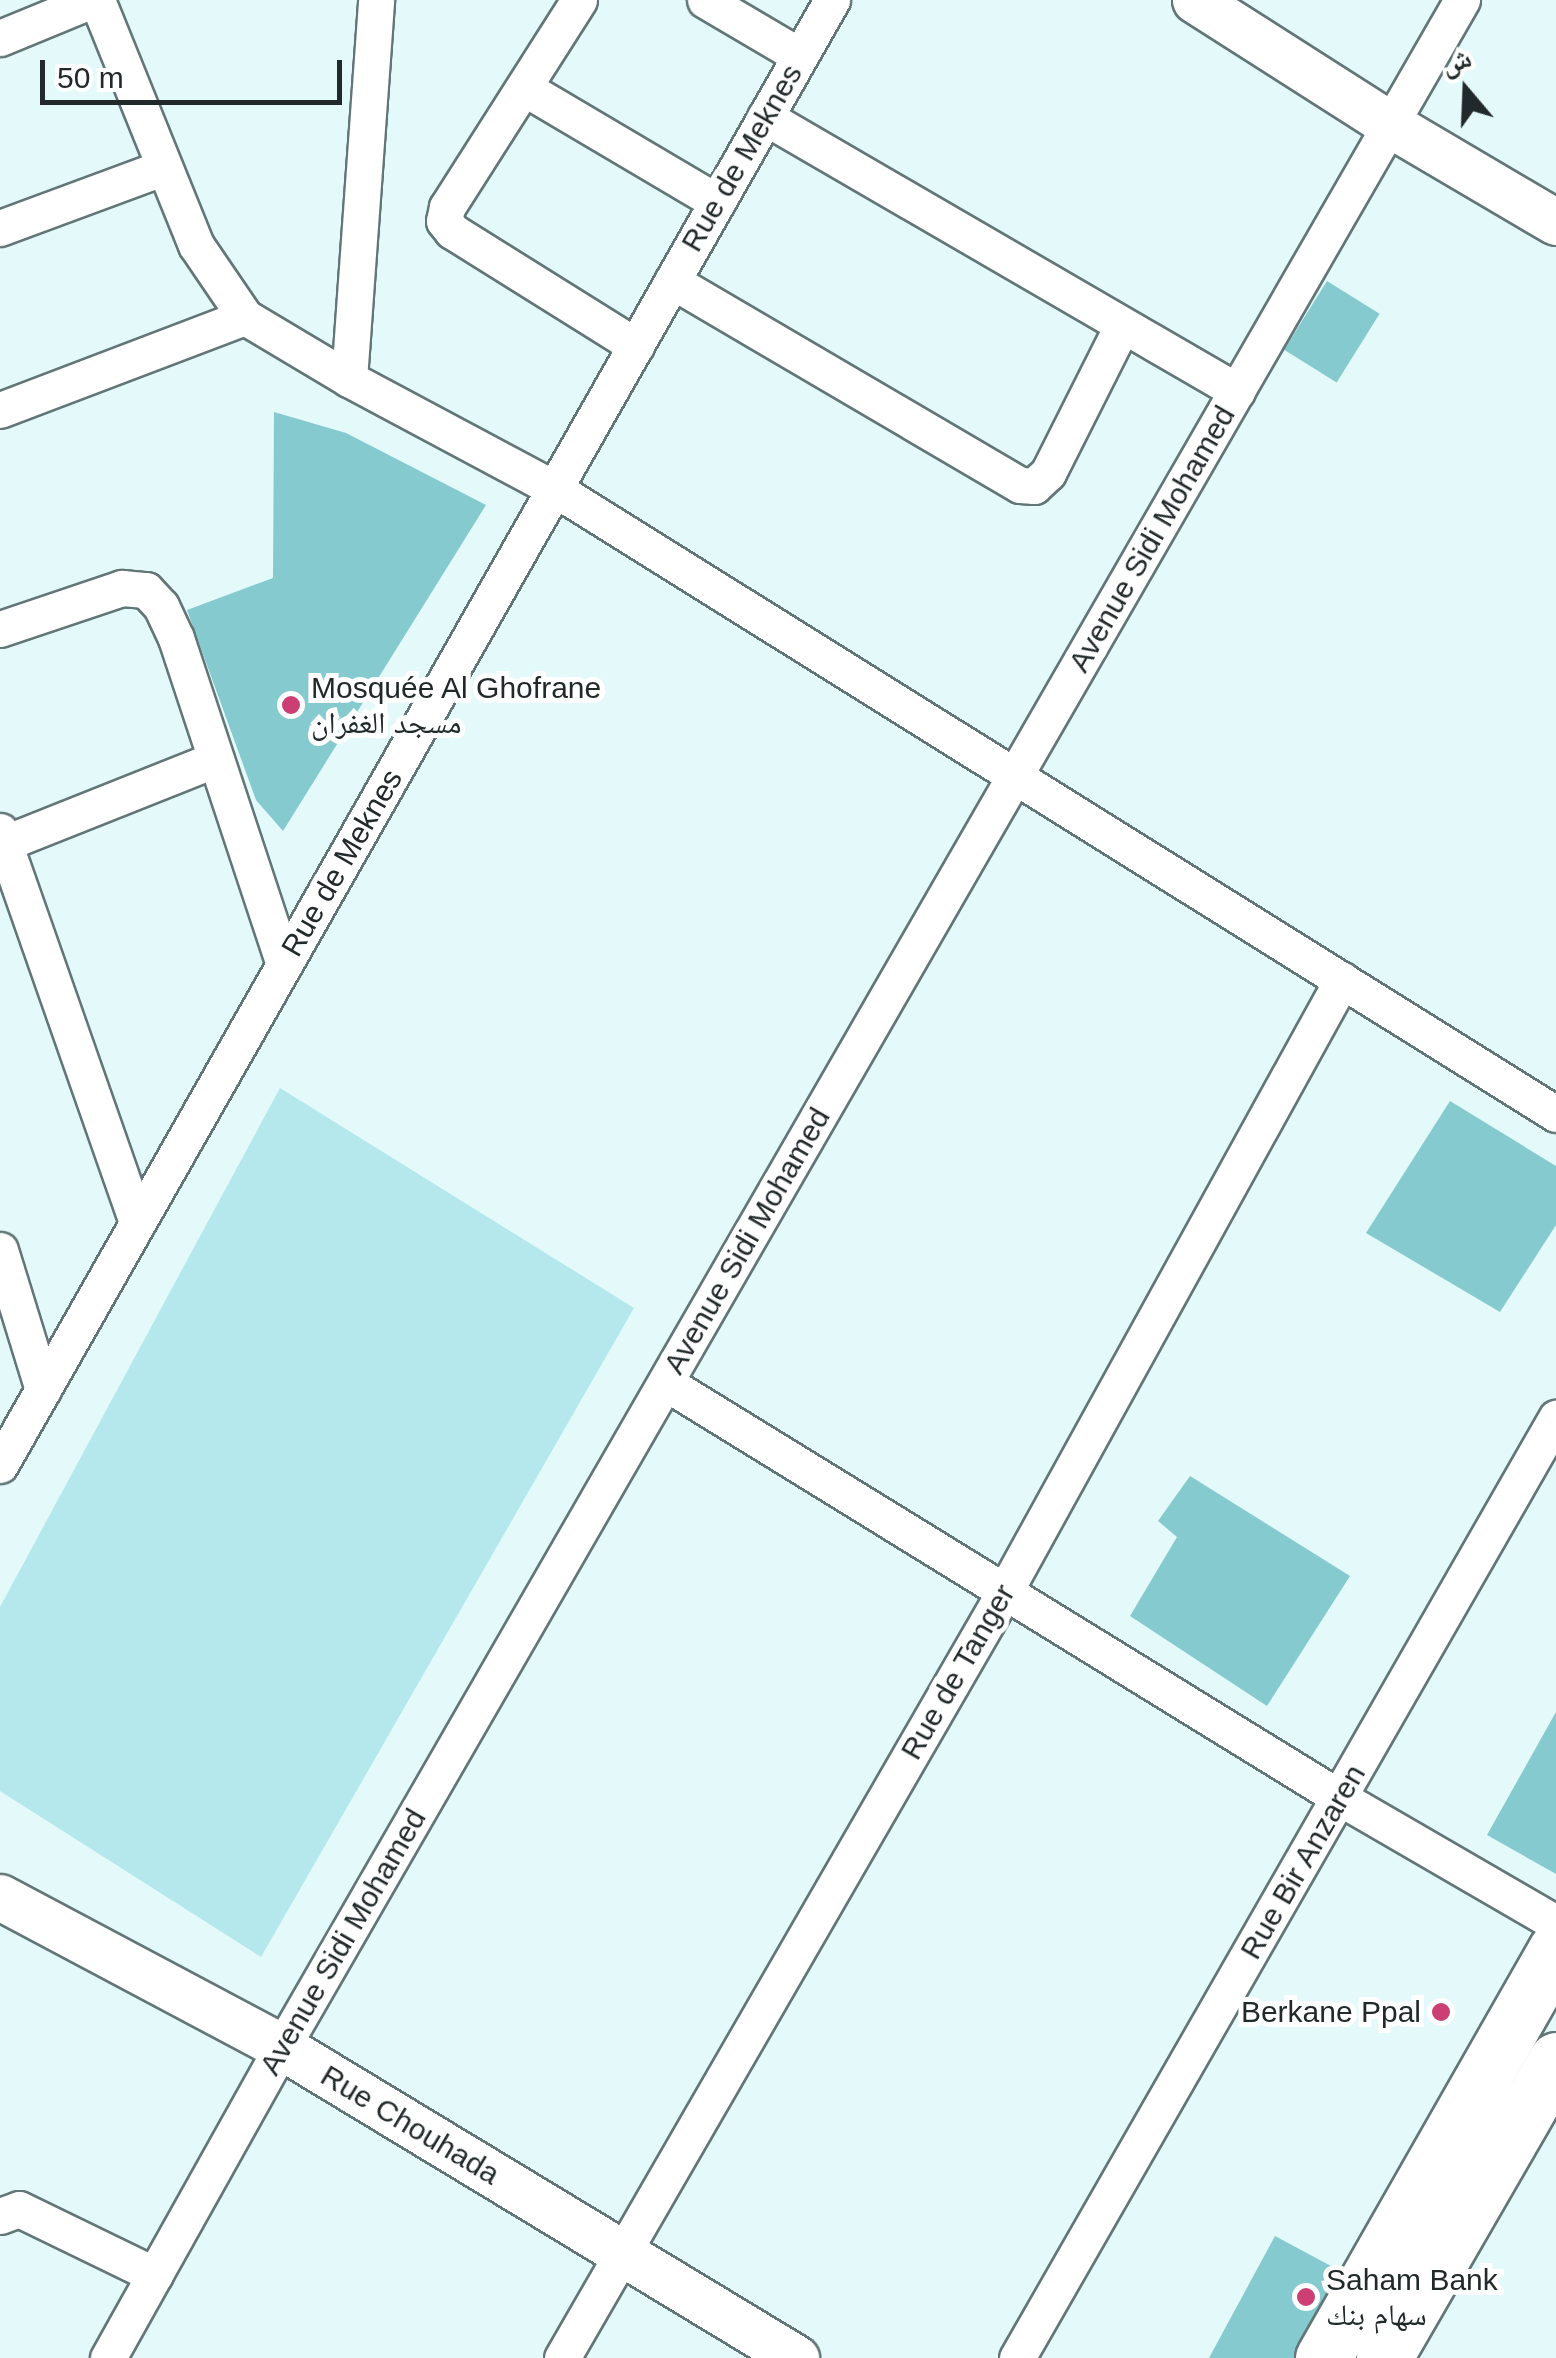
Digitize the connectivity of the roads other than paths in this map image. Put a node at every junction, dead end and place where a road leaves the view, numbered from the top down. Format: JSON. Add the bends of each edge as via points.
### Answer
{"nodes":[{"id":1,"x":94,"y":0,"type":"edge"},
{"id":2,"x":376,"y":0,"type":"edge"},
{"id":3,"x":579,"y":0,"type":"edge"},
{"id":4,"x":705,"y":0,"type":"edge"},
{"id":5,"x":832,"y":0,"type":"edge"},
{"id":6,"x":1195,"y":0,"type":"edge"},
{"id":7,"x":1462,"y":0,"type":"edge"},
{"id":8,"x":0,"y":38,"type":"edge"},
{"id":9,"x":800,"y":56,"type":"junction"},
{"id":10,"x":526,"y":88,"type":"junction"},
{"id":11,"x":765,"y":117,"type":"junction"},
{"id":12,"x":1390,"y":125,"type":"junction"},
{"id":13,"x":162,"y":168,"type":"junction"},
{"id":14,"x":717,"y":202,"type":"junction"},
{"id":15,"x":1556,"y":222,"type":"edge"},
{"id":16,"x":0,"y":228,"type":"edge"},
{"id":17,"x":672,"y":281,"type":"junction"},
{"id":18,"x":245,"y":318,"type":"junction"},
{"id":19,"x":1122,"y":326,"type":"junction"},
{"id":20,"x":636,"y":346,"type":"junction"},
{"id":21,"x":349,"y":379,"type":"junction"},
{"id":22,"x":1237,"y":391,"type":"junction"},
{"id":23,"x":0,"y":410,"type":"edge"},
{"id":24,"x":555,"y":489,"type":"junction"},
{"id":25,"x":0,"y":629,"type":"edge"},
{"id":26,"x":216,"y":759,"type":"junction"},
{"id":27,"x":1015,"y":776,"type":"junction"},
{"id":28,"x":2,"y":840,"type":"edge"},
{"id":29,"x":284,"y":966,"type":"junction"},
{"id":30,"x":1342,"y":980,"type":"junction"},
{"id":31,"x":1556,"y":1114,"type":"edge"},
{"id":32,"x":137,"y":1223,"type":"junction"},
{"id":33,"x":0,"y":1250,"type":"edge"},
{"id":34,"x":666,"y":1383,"type":"junction"},
{"id":35,"x":42,"y":1390,"type":"junction"},
{"id":36,"x":1556,"y":1418,"type":"edge"},
{"id":37,"x":0,"y":1465,"type":"edge"},
{"id":38,"x":1004,"y":1590,"type":"junction"},
{"id":39,"x":1340,"y":1798,"type":"junction"},
{"id":40,"x":6,"y":1896,"type":"edge"},
{"id":41,"x":1556,"y":1923,"type":"edge"},
{"id":42,"x":1556,"y":1950,"type":"edge"},
{"id":43,"x":282,"y":2047,"type":"junction"},
{"id":44,"x":1556,"y":2060,"type":"edge"},
{"id":45,"x":0,"y":2216,"type":"edge"},
{"id":46,"x":623,"y":2253,"type":"junction"},
{"id":47,"x":154,"y":2275,"type":"junction"},
{"id":48,"x":108,"y":2358,"type":"edge"},
{"id":49,"x":562,"y":2358,"type":"edge"},
{"id":50,"x":796,"y":2358,"type":"edge"},
{"id":51,"x":1017,"y":2358,"type":"edge"},
{"id":52,"x":1323,"y":2358,"type":"edge"},
{"id":53,"x":1384,"y":2358,"type":"edge"}],
"edges":[{"from":1,"to":8,"type":"street"},
{"from":1,"to":13,"type":"street"},
{"from":2,"to":21,"type":"street"},
{"from":3,"to":10,"type":"street"},
{"from":4,"to":9,"type":"street"},
{"from":5,"to":9,"type":"street","name":"Rue de Meknes"},
{"from":6,"to":12,"type":"street"},
{"from":7,"to":12,"type":"street","name":"Avenue Sidi Mohamed"},
{"from":9,"to":11,"type":"street","name":"Rue de Meknes"},
{"from":10,"to":14,"type":"street"},
{"from":10,"to":20,"type":"street","via":[[446,207],[444,221]]},
{"from":11,"to":14,"type":"street","name":"Rue de Meknes"},
{"from":11,"to":19,"type":"street"},
{"from":12,"to":15,"type":"street"},
{"from":12,"to":22,"type":"street","name":"Avenue Sidi Mohamed"},
{"from":13,"to":16,"type":"street"},
{"from":13,"to":18,"type":"street","via":[[196,245]]},
{"from":14,"to":17,"type":"street","name":"Rue de Meknes"},
{"from":17,"to":19,"type":"street","via":[[1020,485],[1034,486],[1048,473]]},
{"from":17,"to":20,"type":"street","name":"Rue de Meknes"},
{"from":18,"to":21,"type":"street"},
{"from":18,"to":23,"type":"street"},
{"from":19,"to":22,"type":"street"},
{"from":20,"to":24,"type":"street","name":"Rue de Meknes"},
{"from":21,"to":24,"type":"street"},
{"from":22,"to":27,"type":"street","name":"Avenue Sidi Mohamed"},
{"from":24,"to":27,"type":"street"},
{"from":24,"to":29,"type":"street","name":"Rue de Meknes"},
{"from":25,"to":26,"type":"street","via":[[122,588],[146,590],[176,638]]},
{"from":26,"to":28,"type":"street"},
{"from":26,"to":29,"type":"street"},
{"from":27,"to":30,"type":"street"},
{"from":27,"to":34,"type":"street","name":"Avenue Sidi Mohamed"},
{"from":28,"to":32,"type":"street"},
{"from":29,"to":32,"type":"street","name":"Rue de Meknes"},
{"from":30,"to":31,"type":"street"},
{"from":30,"to":38,"type":"street","name":"Rue de Tanger"},
{"from":32,"to":35,"type":"street","name":"Rue de Meknes"},
{"from":33,"to":35,"type":"street"},
{"from":34,"to":38,"type":"street"},
{"from":34,"to":43,"type":"street","name":"Avenue Sidi Mohamed"},
{"from":35,"to":37,"type":"street","name":"Rue de Meknes"},
{"from":36,"to":39,"type":"street","name":"Rue Bir Anzaren"},
{"from":38,"to":39,"type":"street"},
{"from":38,"to":46,"type":"street","name":"Rue de Tanger"},
{"from":39,"to":41,"type":"street"},
{"from":39,"to":51,"type":"street","name":"Rue Bir Anzaren"},
{"from":40,"to":43,"type":"street","name":"Rue Chouhada"},
{"from":42,"to":52,"type":"highway"},
{"from":43,"to":46,"type":"street","name":"Rue Chouhada"},
{"from":43,"to":47,"type":"street","name":"Avenue Sidi Mohamed"},
{"from":44,"to":53,"type":"highway"},
{"from":45,"to":47,"type":"street","via":[[19,2209]]},
{"from":46,"to":49,"type":"street","name":"Rue de Tanger"},
{"from":46,"to":50,"type":"street","name":"Rue Chouhada"},
{"from":47,"to":48,"type":"street","name":"Avenue Sidi Mohamed"}]}
